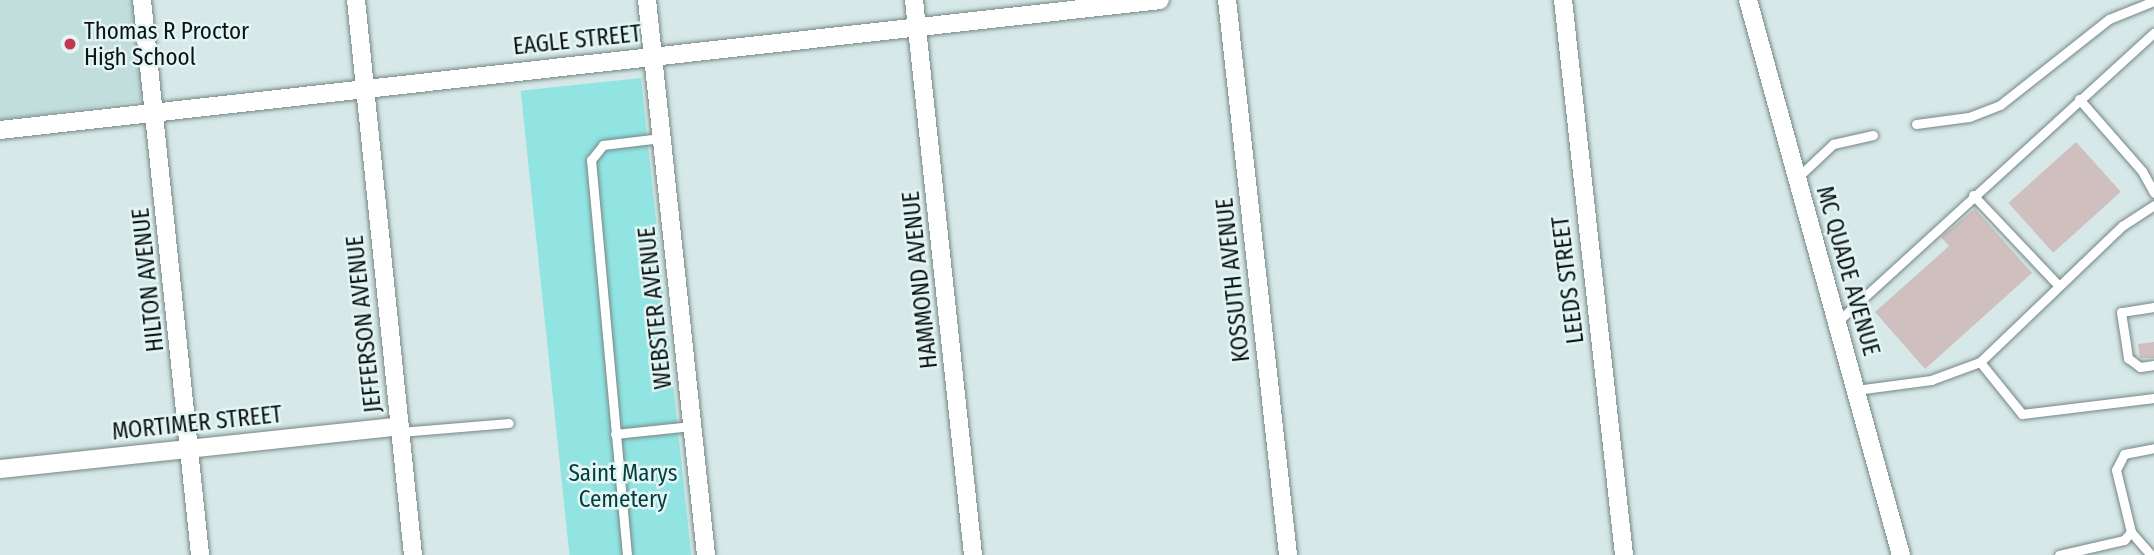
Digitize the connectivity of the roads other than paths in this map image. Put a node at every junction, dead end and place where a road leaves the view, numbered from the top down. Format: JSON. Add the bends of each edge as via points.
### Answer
{"nodes":[{"id":1,"x":142,"y":0,"type":"edge"},
{"id":2,"x":356,"y":0,"type":"edge"},
{"id":3,"x":646,"y":0,"type":"edge"},
{"id":4,"x":914,"y":0,"type":"edge"},
{"id":5,"x":1160,"y":0,"type":"edge"},
{"id":6,"x":1227,"y":0,"type":"edge"},
{"id":7,"x":1563,"y":0,"type":"edge"},
{"id":8,"x":1748,"y":0,"type":"edge"},
{"id":9,"x":2154,"y":1,"type":"edge"},
{"id":10,"x":917,"y":26,"type":"junction"},
{"id":11,"x":2154,"y":33,"type":"edge"},
{"id":12,"x":652,"y":57,"type":"junction"},
{"id":13,"x":364,"y":89,"type":"junction"},
{"id":14,"x":2080,"y":99,"type":"junction"},
{"id":15,"x":155,"y":113,"type":"junction"},
{"id":16,"x":1916,"y":124,"type":"dead end"},
{"id":17,"x":0,"y":131,"type":"edge"},
{"id":18,"x":1874,"y":135,"type":"dead end"},
{"id":19,"x":661,"y":138,"type":"junction"},
{"id":20,"x":1797,"y":178,"type":"junction"},
{"id":21,"x":2154,"y":193,"type":"edge"},
{"id":22,"x":1973,"y":195,"type":"junction"},
{"id":23,"x":2154,"y":205,"type":"edge"},
{"id":24,"x":2059,"y":286,"type":"junction"},
{"id":25,"x":2154,"y":307,"type":"edge"},
{"id":26,"x":1837,"y":323,"type":"junction"},
{"id":27,"x":1980,"y":362,"type":"junction"},
{"id":28,"x":2154,"y":365,"type":"edge"},
{"id":29,"x":1856,"y":390,"type":"junction"},
{"id":30,"x":2154,"y":398,"type":"edge"},
{"id":31,"x":509,"y":424,"type":"dead end"},
{"id":32,"x":692,"y":426,"type":"junction"},
{"id":33,"x":400,"y":429,"type":"junction"},
{"id":34,"x":615,"y":434,"type":"junction"},
{"id":35,"x":2154,"y":448,"type":"edge"},
{"id":36,"x":190,"y":449,"type":"junction"},
{"id":37,"x":0,"y":468,"type":"edge"},
{"id":38,"x":2132,"y":532,"type":"junction"},
{"id":39,"x":200,"y":555,"type":"edge"},
{"id":40,"x":413,"y":555,"type":"edge"},
{"id":41,"x":627,"y":555,"type":"edge"},
{"id":42,"x":706,"y":555,"type":"edge"},
{"id":43,"x":973,"y":555,"type":"edge"},
{"id":44,"x":1289,"y":555,"type":"edge"},
{"id":45,"x":1624,"y":555,"type":"edge"},
{"id":46,"x":1900,"y":555,"type":"edge"},
{"id":47,"x":2059,"y":555,"type":"edge"},
{"id":48,"x":2151,"y":555,"type":"edge"}],
"edges":[{"from":1,"to":15,"type":"street","name":"HILTON AVENUE"},
{"from":2,"to":13,"type":"street","name":"JEFFERSON AVENUE"},
{"from":3,"to":12,"type":"street","name":"WEBSTER AVENUE"},
{"from":4,"to":10,"type":"street","name":"HAMMOND AVENUE"},
{"from":5,"to":10,"type":"street","name":"EAGLE STREET"},
{"from":6,"to":44,"type":"street","name":"KOSSUTH AVENUE"},
{"from":7,"to":45,"type":"street","name":"LEEDS STREET"},
{"from":8,"to":20,"type":"street","name":"MC QUADE AVENUE"},
{"from":9,"to":16,"type":"lane","via":[[2109,19],[2000,105],[1969,117]]},
{"from":10,"to":12,"type":"street","name":"EAGLE STREET"},
{"from":10,"to":43,"type":"street","name":"HAMMOND AVENUE"},
{"from":11,"to":14,"type":"lane"},
{"from":12,"to":13,"type":"street","name":"EAGLE STREET"},
{"from":12,"to":19,"type":"street","name":"WEBSTER AVENUE"},
{"from":13,"to":15,"type":"street","name":"EAGLE STREET"},
{"from":13,"to":33,"type":"street","name":"JEFFERSON AVENUE"},
{"from":14,"to":21,"type":"lane","via":[[2142,171]]},
{"from":14,"to":22,"type":"lane"},
{"from":15,"to":17,"type":"street","name":"EAGLE STREET"},
{"from":15,"to":36,"type":"street","name":"HILTON AVENUE"},
{"from":18,"to":20,"type":"lane","via":[[1833,144]]},
{"from":19,"to":32,"type":"street","name":"WEBSTER AVENUE"},
{"from":19,"to":34,"type":"lane","via":[[603,145],[591,160]]},
{"from":20,"to":26,"type":"street","name":"MC QUADE AVENUE"},
{"from":22,"to":24,"type":"lane"},
{"from":22,"to":26,"type":"lane"},
{"from":23,"to":24,"type":"lane","via":[[2130,219]]},
{"from":24,"to":27,"type":"lane"},
{"from":25,"to":28,"type":"lane","via":[[2121,312],[2128,358],[2140,367]]},
{"from":26,"to":29,"type":"street","name":"MC QUADE AVENUE"},
{"from":27,"to":29,"type":"lane","via":[[1931,380]]},
{"from":27,"to":30,"type":"lane","via":[[2022,414]]},
{"from":29,"to":46,"type":"street","name":"MC QUADE AVENUE"},
{"from":31,"to":33,"type":"lane","name":"MORTIMER STREET"},
{"from":32,"to":34,"type":"lane"},
{"from":32,"to":42,"type":"street","name":"WEBSTER AVENUE"},
{"from":33,"to":36,"type":"street","name":"MORTIMER STREET"},
{"from":33,"to":40,"type":"street","name":"JEFFERSON AVENUE"},
{"from":34,"to":41,"type":"lane"},
{"from":35,"to":38,"type":"lane","via":[[2124,454],[2116,470]]},
{"from":36,"to":37,"type":"street","name":"MORTIMER STREET"},
{"from":36,"to":39,"type":"street","name":"HILTON AVENUE"},
{"from":38,"to":47,"type":"lane","via":[[2124,540]]},
{"from":38,"to":48,"type":"lane"}]}
